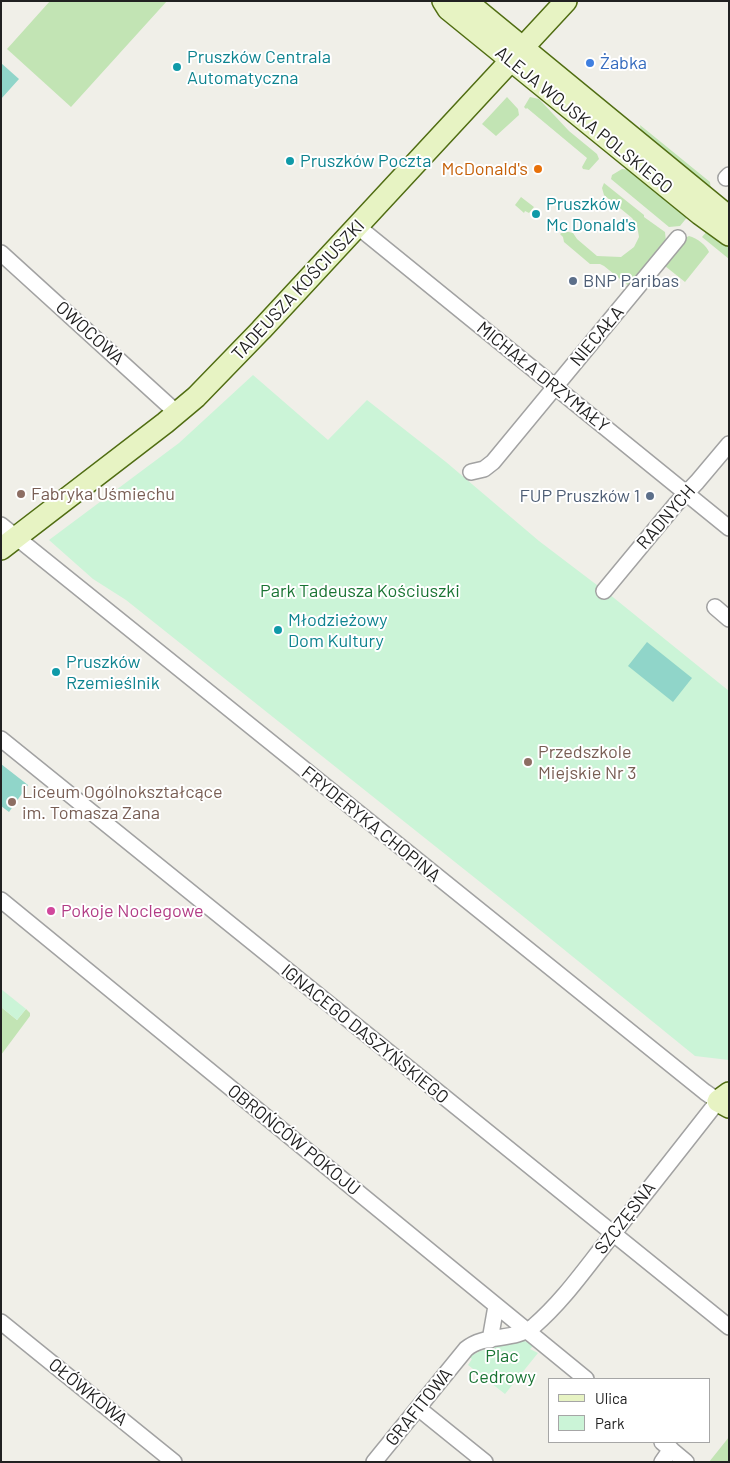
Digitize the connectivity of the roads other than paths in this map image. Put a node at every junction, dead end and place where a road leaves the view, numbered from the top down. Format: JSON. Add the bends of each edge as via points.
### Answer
{"nodes":[{"id":1,"x":443,"y":1,"type":"edge"},
{"id":2,"x":466,"y":1,"type":"edge"},
{"id":3,"x":566,"y":1,"type":"edge"},
{"id":4,"x":517,"y":54,"type":"junction"},
{"id":5,"x":729,"y":217,"type":"edge"},
{"id":6,"x":358,"y":226,"type":"junction"},
{"id":7,"x":729,"y":235,"type":"edge"},
{"id":8,"x":678,"y":238,"type":"dead end"},
{"id":9,"x":1,"y":253,"type":"edge"},
{"id":10,"x":555,"y":387,"type":"junction"},
{"id":11,"x":177,"y":413,"type":"junction"},
{"id":12,"x":729,"y":444,"type":"edge"},
{"id":13,"x":471,"y":472,"type":"dead end"},
{"id":14,"x":686,"y":493,"type":"junction"},
{"id":15,"x":729,"y":528,"type":"edge"},
{"id":16,"x":7,"y":537,"type":"edge"},
{"id":17,"x":604,"y":591,"type":"dead end"},
{"id":18,"x":714,"y":608,"type":"dead end"},
{"id":19,"x":729,"y":619,"type":"edge"},
{"id":20,"x":1,"y":739,"type":"edge"},
{"id":21,"x":1,"y":900,"type":"edge"},
{"id":22,"x":725,"y":1100,"type":"edge"},
{"id":23,"x":613,"y":1234,"type":"junction"},
{"id":24,"x":496,"y":1306,"type":"junction"},
{"id":25,"x":1,"y":1322,"type":"edge"},
{"id":26,"x":729,"y":1327,"type":"edge"},
{"id":27,"x":527,"y":1330,"type":"junction"},
{"id":28,"x":490,"y":1340,"type":"junction"},
{"id":29,"x":585,"y":1378,"type":"edge"},
{"id":30,"x":418,"y":1408,"type":"junction"},
{"id":31,"x":667,"y":1446,"type":"edge"},
{"id":32,"x":174,"y":1462,"type":"edge"},
{"id":33,"x":374,"y":1462,"type":"edge"},
{"id":34,"x":485,"y":1462,"type":"edge"},
{"id":35,"x":662,"y":1462,"type":"edge"},
{"id":36,"x":686,"y":1462,"type":"edge"}],
"edges":[{"from":1,"to":4,"type":"street","name":"ALEJA WOJSKA POLSKIEGO","via":[[448,9]]},
{"from":2,"to":4,"type":"street","name":"ALEJA WOJSKA POLSKIEGO"},
{"from":3,"to":4,"type":"street","name":"TADEUSZA KOŚCIUSZKI"},
{"from":4,"to":5,"type":"street","name":"ALEJA WOJSKA POLSKIEGO"},
{"from":4,"to":6,"type":"street","name":"TADEUSZA KOŚCIUSZKI"},
{"from":4,"to":7,"type":"street","name":"ALEJA WOJSKA POLSKIEGO","via":[[700,214]]},
{"from":6,"to":10,"type":"street","name":"MICHAŁA DRZYMAŁY"},
{"from":6,"to":11,"type":"street","name":"TADEUSZA KOŚCIUSZKI","via":[[240,352]]},
{"from":8,"to":10,"type":"street","name":"NIECAŁA"},
{"from":9,"to":11,"type":"street","name":"OWOCOWA"},
{"from":10,"to":13,"type":"street","name":"NIECAŁA","via":[[493,462]]},
{"from":10,"to":14,"type":"street","name":"MICHAŁA DRZYMAŁY"},
{"from":11,"to":16,"type":"street","name":"TADEUSZA KOŚCIUSZKI"},
{"from":12,"to":14,"type":"street","name":"RADNYCH"},
{"from":14,"to":15,"type":"street","name":"MICHAŁA DRZYMAŁY"},
{"from":14,"to":17,"type":"street","name":"RADNYCH"},
{"from":16,"to":22,"type":"street","name":"FRYDERYKA CHOPINA","via":[[60,573],[704,1092]]},
{"from":18,"to":19,"type":"street"},
{"from":20,"to":23,"type":"street","name":"IGNACEGO DASZYŃSKIEGO"},
{"from":21,"to":24,"type":"street","name":"OBROŃCÓW POKOJU"},
{"from":22,"to":23,"type":"street","name":"SZCZĘSNA"},
{"from":23,"to":26,"type":"street","name":"IGNACEGO DASZYŃSKIEGO"},
{"from":23,"to":27,"type":"street","name":"SZCZĘSNA","via":[[558,1301]]},
{"from":24,"to":27,"type":"street","name":"OBROŃCÓW POKOJU"},
{"from":24,"to":28,"type":"street"},
{"from":25,"to":32,"type":"street","name":"OŁÓWKOWA"},
{"from":27,"to":28,"type":"street","name":"GRAFITOWA"},
{"from":27,"to":29,"type":"street","name":"OBROŃCÓW POKOJU"},
{"from":28,"to":30,"type":"street","name":"GRAFITOWA","via":[[466,1349]]},
{"from":30,"to":33,"type":"street","name":"GRAFITOWA"},
{"from":30,"to":34,"type":"street"},
{"from":31,"to":35,"type":"street"},
{"from":31,"to":36,"type":"street"}]}
